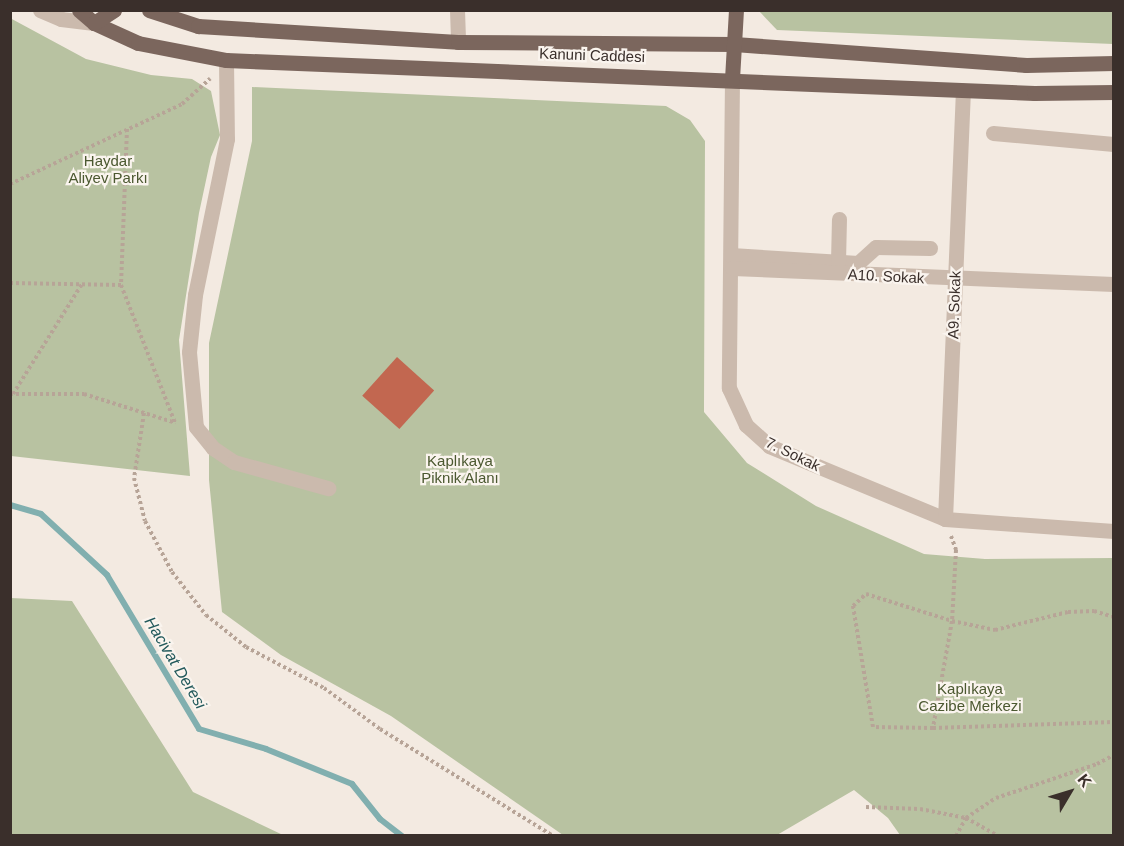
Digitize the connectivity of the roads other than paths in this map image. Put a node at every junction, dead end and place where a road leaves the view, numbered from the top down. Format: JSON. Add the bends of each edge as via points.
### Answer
{"nodes":[{"id":1,"x":40,"y":10,"type":"edge"},
{"id":2,"x":79,"y":10,"type":"edge"},
{"id":3,"x":114,"y":10,"type":"edge"},
{"id":4,"x":148,"y":10,"type":"edge"},
{"id":5,"x":457,"y":10,"type":"edge"},
{"id":6,"x":736,"y":10,"type":"edge"},
{"id":7,"x":94,"y":23,"type":"junction"},
{"id":8,"x":458,"y":42,"type":"junction"},
{"id":9,"x":734,"y":45,"type":"junction"},
{"id":10,"x":226,"y":60,"type":"junction"},
{"id":11,"x":1113,"y":63,"type":"edge"},
{"id":12,"x":732,"y":79,"type":"junction"},
{"id":13,"x":963,"y":90,"type":"junction"},
{"id":14,"x":1113,"y":92,"type":"edge"},
{"id":15,"x":993,"y":133,"type":"dead end"},
{"id":16,"x":1113,"y":144,"type":"edge"},
{"id":17,"x":839,"y":219,"type":"dead end"},
{"id":18,"x":930,"y":248,"type":"dead end"},
{"id":19,"x":731,"y":262,"type":"junction"},
{"id":20,"x":838,"y":262,"type":"junction"},
{"id":21,"x":955,"y":280,"type":"junction"},
{"id":22,"x":1113,"y":284,"type":"edge"},
{"id":23,"x":328,"y":488,"type":"dead end"},
{"id":24,"x":945,"y":519,"type":"junction"},
{"id":25,"x":1113,"y":531,"type":"edge"}],
"edges":[{"from":1,"to":7,"type":"street","via":[[61,19]]},
{"from":2,"to":7,"type":"main road","name":"Kanuni Caddesi"},
{"from":3,"to":7,"type":"main road"},
{"from":4,"to":8,"type":"main road","name":"Kanuni Caddesi","via":[[198,26]]},
{"from":5,"to":8,"type":"street"},
{"from":6,"to":9,"type":"main road"},
{"from":7,"to":10,"type":"main road","name":"Kanuni Caddesi","via":[[138,43]]},
{"from":8,"to":9,"type":"main road","name":"Kanuni Caddesi"},
{"from":9,"to":11,"type":"main road","name":"Kanuni Caddesi","via":[[1026,65]]},
{"from":9,"to":12,"type":"main road"},
{"from":10,"to":12,"type":"main road","name":"Kanuni Caddesi"},
{"from":10,"to":23,"type":"street","via":[[227,139],[195,295],[189,352],[196,427],[213,448],[234,462]]},
{"from":12,"to":13,"type":"main road","name":"Kanuni Caddesi"},
{"from":12,"to":19,"type":"street","name":"7. Sokak"},
{"from":13,"to":14,"type":"main road","name":"Kanuni Caddesi"},
{"from":13,"to":21,"type":"street","name":"A9. Sokak"},
{"from":15,"to":16,"type":"street"},
{"from":17,"to":20,"type":"street"},
{"from":18,"to":20,"type":"street","via":[[876,247],[858,263]]},
{"from":19,"to":20,"type":"street"},
{"from":19,"to":21,"type":"street","name":"A10. Sokak"},
{"from":19,"to":24,"type":"street","name":"7. Sokak","via":[[729,388],[746,425],[769,446]]},
{"from":21,"to":22,"type":"street","name":"A10. Sokak"},
{"from":21,"to":24,"type":"street","name":"A9. Sokak"},
{"from":24,"to":25,"type":"street","name":"7. Sokak"}]}
